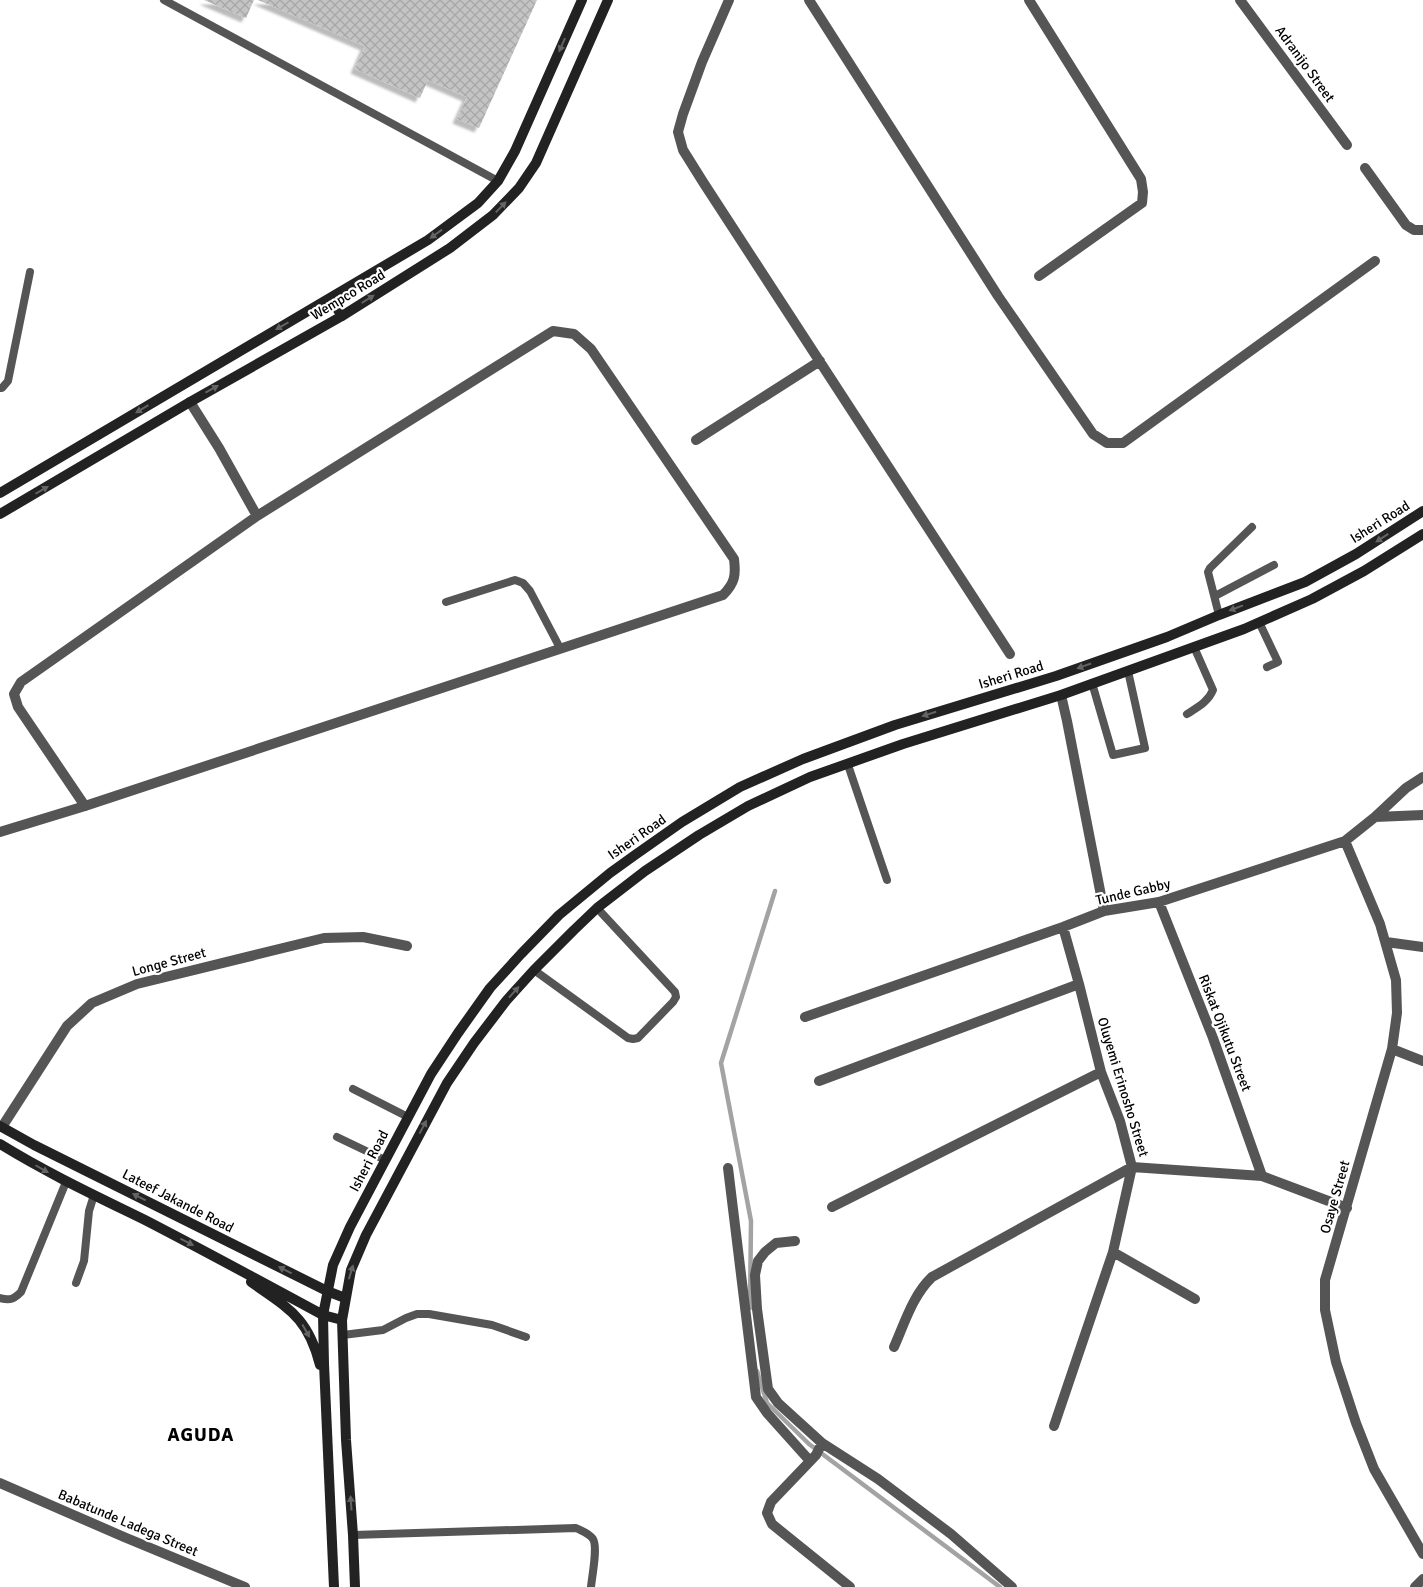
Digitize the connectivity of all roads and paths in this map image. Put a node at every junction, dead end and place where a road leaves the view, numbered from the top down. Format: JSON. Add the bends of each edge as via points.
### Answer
{"nodes":[{"id":1,"x":164,"y":0,"type":"edge"},
{"id":2,"x":582,"y":0,"type":"edge"},
{"id":3,"x":608,"y":0,"type":"edge"},
{"id":4,"x":730,"y":0,"type":"edge"},
{"id":5,"x":809,"y":0,"type":"edge"},
{"id":6,"x":1029,"y":0,"type":"edge"},
{"id":7,"x":1240,"y":0,"type":"edge"},
{"id":8,"x":1347,"y":145,"type":"dead end"},
{"id":9,"x":1364,"y":168,"type":"dead end"},
{"id":10,"x":498,"y":181,"type":"junction"},
{"id":11,"x":1423,"y":230,"type":"edge"},
{"id":12,"x":1375,"y":261,"type":"dead end"},
{"id":13,"x":30,"y":272,"type":"dead end"},
{"id":14,"x":1039,"y":276,"type":"dead end"},
{"id":15,"x":330,"y":298,"type":"junction"},
{"id":16,"x":342,"y":316,"type":"junction"},
{"id":17,"x":820,"y":361,"type":"junction"},
{"id":18,"x":0,"y":388,"type":"edge"},
{"id":19,"x":190,"y":402,"type":"junction"},
{"id":20,"x":696,"y":440,"type":"dead end"},
{"id":21,"x":0,"y":493,"type":"edge"},
{"id":22,"x":1423,"y":511,"type":"edge"},
{"id":23,"x":0,"y":514,"type":"edge"},
{"id":24,"x":257,"y":516,"type":"junction"},
{"id":25,"x":1252,"y":527,"type":"dead end"},
{"id":26,"x":1423,"y":534,"type":"edge"},
{"id":27,"x":1274,"y":565,"type":"dead end"},
{"id":28,"x":1305,"y":582,"type":"junction"},
{"id":29,"x":1215,"y":596,"type":"junction"},
{"id":30,"x":1312,"y":599,"type":"junction"},
{"id":31,"x":446,"y":602,"type":"dead end"},
{"id":32,"x":1219,"y":615,"type":"junction"},
{"id":33,"x":1260,"y":622,"type":"junction"},
{"id":34,"x":560,"y":648,"type":"junction"},
{"id":35,"x":1194,"y":648,"type":"junction"},
{"id":36,"x":1010,"y":654,"type":"dead end"},
{"id":37,"x":1267,"y":667,"type":"dead end"},
{"id":38,"x":1128,"y":671,"type":"junction"},
{"id":39,"x":1092,"y":684,"type":"junction"},
{"id":40,"x":1061,"y":695,"type":"junction"},
{"id":41,"x":1187,"y":714,"type":"dead end"},
{"id":42,"x":848,"y":765,"type":"junction"},
{"id":43,"x":1423,"y":777,"type":"edge"},
{"id":44,"x":85,"y":806,"type":"junction"},
{"id":45,"x":1423,"y":815,"type":"edge"},
{"id":46,"x":1375,"y":817,"type":"junction"},
{"id":47,"x":0,"y":832,"type":"edge"},
{"id":48,"x":1345,"y":841,"type":"junction"},
{"id":49,"x":887,"y":880,"type":"dead end"},
{"id":50,"x":1159,"y":902,"type":"junction"},
{"id":51,"x":597,"y":908,"type":"junction"},
{"id":52,"x":1104,"y":911,"type":"junction"},
{"id":53,"x":1063,"y":926,"type":"junction"},
{"id":54,"x":1386,"y":942,"type":"junction"},
{"id":55,"x":407,"y":946,"type":"dead end"},
{"id":56,"x":1423,"y":947,"type":"edge"},
{"id":57,"x":534,"y":970,"type":"junction"},
{"id":58,"x":1079,"y":984,"type":"junction"},
{"id":59,"x":805,"y":1017,"type":"dead end"},
{"id":60,"x":1392,"y":1049,"type":"junction"},
{"id":61,"x":1423,"y":1061,"type":"edge"},
{"id":62,"x":1101,"y":1072,"type":"junction"},
{"id":63,"x":819,"y":1081,"type":"dead end"},
{"id":64,"x":353,"y":1089,"type":"dead end"},
{"id":65,"x":408,"y":1117,"type":"junction"},
{"id":66,"x":1,"y":1127,"type":"edge"},
{"id":67,"x":337,"y":1137,"type":"dead end"},
{"id":68,"x":0,"y":1144,"type":"edge"},
{"id":69,"x":385,"y":1160,"type":"junction"},
{"id":70,"x":1132,"y":1167,"type":"junction"},
{"id":71,"x":728,"y":1168,"type":"dead end"},
{"id":72,"x":1262,"y":1176,"type":"junction"},
{"id":73,"x":66,"y":1182,"type":"junction"},
{"id":74,"x":94,"y":1195,"type":"junction"},
{"id":75,"x":832,"y":1207,"type":"dead end"},
{"id":76,"x":1346,"y":1208,"type":"junction"},
{"id":77,"x":795,"y":1241,"type":"dead end"},
{"id":78,"x":1113,"y":1252,"type":"junction"},
{"id":79,"x":215,"y":1256,"type":"junction"},
{"id":80,"x":76,"y":1283,"type":"dead end"},
{"id":81,"x":327,"y":1291,"type":"junction"},
{"id":82,"x":0,"y":1298,"type":"edge"},
{"id":83,"x":345,"y":1298,"type":"junction"},
{"id":84,"x":1194,"y":1299,"type":"dead end"},
{"id":85,"x":323,"y":1314,"type":"junction"},
{"id":86,"x":342,"y":1320,"type":"junction"},
{"id":87,"x":342,"y":1335,"type":"junction"},
{"id":88,"x":526,"y":1337,"type":"dead end"},
{"id":89,"x":894,"y":1347,"type":"dead end"},
{"id":90,"x":325,"y":1384,"type":"junction"},
{"id":91,"x":1054,"y":1426,"type":"dead end"},
{"id":92,"x":817,"y":1452,"type":"junction"},
{"id":93,"x":0,"y":1483,"type":"edge"},
{"id":94,"x":353,"y":1535,"type":"junction"},
{"id":95,"x":1423,"y":1554,"type":"edge"},
{"id":96,"x":1423,"y":1579,"type":"edge"},
{"id":97,"x":245,"y":1587,"type":"edge"},
{"id":98,"x":334,"y":1587,"type":"edge"},
{"id":99,"x":355,"y":1587,"type":"edge"},
{"id":100,"x":590,"y":1587,"type":"edge"},
{"id":101,"x":850,"y":1587,"type":"edge"},
{"id":102,"x":1012,"y":1587,"type":"edge"},
{"id":103,"x":1415,"y":1587,"type":"edge"}],
"edges":[{"from":1,"to":10,"type":"lane"},
{"from":2,"to":10,"type":"main road","name":"Wempco Road","one_way":true,"via":[[515,151]]},
{"from":16,"to":3,"type":"main road","name":"Wempco Road","one_way":true,"via":[[450,248],[493,215],[519,188],[536,163]]},
{"from":4,"to":17,"type":"street","via":[[702,62],[678,132],[684,150],[703,182]]},
{"from":5,"to":12,"type":"street","via":[[998,296],[1094,434],[1107,443],[1123,443]]},
{"from":6,"to":14,"type":"street","via":[[1141,179],[1143,192],[1142,203]]},
{"from":7,"to":8,"type":"street","name":"Adranijo Street"},
{"from":9,"to":11,"type":"street","via":[[1406,224],[1414,230]]},
{"from":10,"to":15,"type":"main road","name":"Wempco Road","one_way":true,"via":[[478,203],[428,240]]},
{"from":13,"to":18,"type":"lane","via":[[8,382]]},
{"from":15,"to":16,"type":"main road"},
{"from":15,"to":21,"type":"main road","name":"Wempco Road","one_way":true},
{"from":19,"to":16,"type":"main road","name":"Wempco Road","one_way":true},
{"from":17,"to":20,"type":"street"},
{"from":17,"to":36,"type":"street"},
{"from":23,"to":19,"type":"main road","name":"Wempco Road","one_way":true},
{"from":19,"to":24,"type":"street","via":[[220,448]]},
{"from":22,"to":28,"type":"main road","name":"Isheri Road","one_way":true},
{"from":24,"to":34,"type":"street","via":[[553,331],[574,334],[591,349],[671,465],[734,559],[736,572],[730,588],[723,595]]},
{"from":24,"to":44,"type":"street","via":[[21,682],[14,694],[18,707]]},
{"from":25,"to":29,"type":"lane","via":[[1210,568],[1208,572]]},
{"from":26,"to":30,"type":"main road"},
{"from":27,"to":29,"type":"lane"},
{"from":28,"to":30,"type":"main road"},
{"from":28,"to":32,"type":"main road","name":"Isheri Road","one_way":true},
{"from":29,"to":32,"type":"lane"},
{"from":30,"to":33,"type":"main road"},
{"from":31,"to":34,"type":"lane","via":[[515,580],[523,583],[530,590]]},
{"from":32,"to":65,"type":"main road","name":"Isheri Road","one_way":true,"via":[[1056,676],[895,725],[803,759],[740,787],[682,822],[610,873],[559,915],[521,954],[490,988],[458,1033]]},
{"from":33,"to":35,"type":"main road"},
{"from":33,"to":37,"type":"lane","via":[[1278,662]]},
{"from":34,"to":44,"type":"street"},
{"from":35,"to":38,"type":"main road"},
{"from":35,"to":41,"type":"lane","via":[[1213,690],[1206,702]]},
{"from":38,"to":39,"type":"main road"},
{"from":38,"to":39,"type":"lane","via":[[1146,748],[1113,755]]},
{"from":39,"to":40,"type":"main road"},
{"from":40,"to":42,"type":"main road","via":[[903,744]]},
{"from":40,"to":52,"type":"street"},
{"from":42,"to":49,"type":"lane"},
{"from":42,"to":51,"type":"main road","via":[[810,777],[748,806],[699,834]]},
{"from":43,"to":46,"type":"street","name":"Tunde Gabby"},
{"from":44,"to":47,"type":"street"},
{"from":45,"to":46,"type":"street"},
{"from":46,"to":48,"type":"street","name":"Tunde Gabby"},
{"from":48,"to":50,"type":"street","name":"Tunde Gabby"},
{"from":48,"to":54,"type":"street","name":"Osaye Street"},
{"from":50,"to":52,"type":"street","name":"Tunde Gabby"},
{"from":50,"to":72,"type":"street","name":"Riskat Ojikutu Street","via":[[1213,1038]]},
{"from":51,"to":57,"type":"main road"},
{"from":51,"to":57,"type":"lane","via":[[675,992],[673,1002],[638,1038],[628,1038]]},
{"from":52,"to":53,"type":"street","name":"Tunde Gabby"},
{"from":53,"to":58,"type":"street","name":"Oluyemi Erinosho Street"},
{"from":53,"to":59,"type":"street","name":"Tunde Gabby"},
{"from":54,"to":56,"type":"street"},
{"from":54,"to":60,"type":"street","name":"Osaye Street","via":[[1396,980],[1397,1013]]},
{"from":55,"to":66,"type":"street","name":"Longe Street","via":[[364,937],[324,938],[137,984],[92,1003],[67,1026]]},
{"from":83,"to":57,"type":"main road","one_way":true,"via":[[351,1270],[366,1235],[446,1084],[506,1001]]},
{"from":58,"to":62,"type":"street","name":"Oluyemi Erinosho Street"},
{"from":58,"to":63,"type":"street"},
{"from":60,"to":61,"type":"street"},
{"from":60,"to":76,"type":"street","name":"Osaye Street"},
{"from":62,"to":70,"type":"street","name":"Oluyemi Erinosho Street","via":[[1120,1121]]},
{"from":62,"to":75,"type":"street"},
{"from":64,"to":65,"type":"lane"},
{"from":65,"to":69,"type":"main road","name":"Isheri Road"},
{"from":81,"to":66,"type":"main road","name":"Lateef Jakande Road","one_way":true},
{"from":67,"to":69,"type":"lane"},
{"from":68,"to":73,"type":"main road","one_way":true},
{"from":69,"to":81,"type":"main road","name":"Isheri Road","via":[[333,1265]]},
{"from":70,"to":72,"type":"street"},
{"from":70,"to":78,"type":"street","name":"Oluyemi Erinosho Street"},
{"from":70,"to":89,"type":"street","via":[[932,1277],[916,1296]]},
{"from":71,"to":92,"type":"street","via":[[756,1397],[767,1413]]},
{"from":72,"to":76,"type":"street"},
{"from":73,"to":74,"type":"main road"},
{"from":73,"to":82,"type":"lane","via":[[21,1292],[8,1300]]},
{"from":74,"to":79,"type":"main road","one_way":true},
{"from":74,"to":80,"type":"lane","via":[[84,1261]]},
{"from":76,"to":95,"type":"street","name":"Osaye Street","via":[[1325,1280],[1325,1310],[1336,1362],[1374,1469]]},
{"from":77,"to":92,"type":"street","via":[[776,1243],[758,1261],[757,1309],[768,1389]]},
{"from":78,"to":84,"type":"street"},
{"from":78,"to":91,"type":"street","name":"Oluyemi Erinosho Street"},
{"from":79,"to":85,"type":"main road"},
{"from":79,"to":90,"type":"main road","one_way":true,"via":[[292,1311],[301,1321],[316,1351]]},
{"from":81,"to":83,"type":"main road","name":"Lateef Jakande Road"},
{"from":81,"to":85,"type":"main road","name":"Isheri Road"},
{"from":83,"to":86,"type":"main road"},
{"from":85,"to":86,"type":"main road"},
{"from":85,"to":90,"type":"main road","name":"Isheri Road"},
{"from":86,"to":87,"type":"main road"},
{"from":87,"to":88,"type":"lane","via":[[384,1330],[417,1314],[430,1314],[492,1325]]},
{"from":94,"to":87,"type":"main road","one_way":true},
{"from":90,"to":98,"type":"main road","name":"Isheri Road"},
{"from":92,"to":101,"type":"street","via":[[771,1502],[767,1513],[772,1524]]},
{"from":92,"to":102,"type":"street","via":[[878,1479],[951,1534]]},
{"from":93,"to":97,"type":"street","name":"Babatunde Ladega Street"},
{"from":94,"to":99,"type":"main road"},
{"from":94,"to":100,"type":"lane","via":[[576,1528],[592,1538],[595,1545]]},
{"from":96,"to":103,"type":"street"}]}
